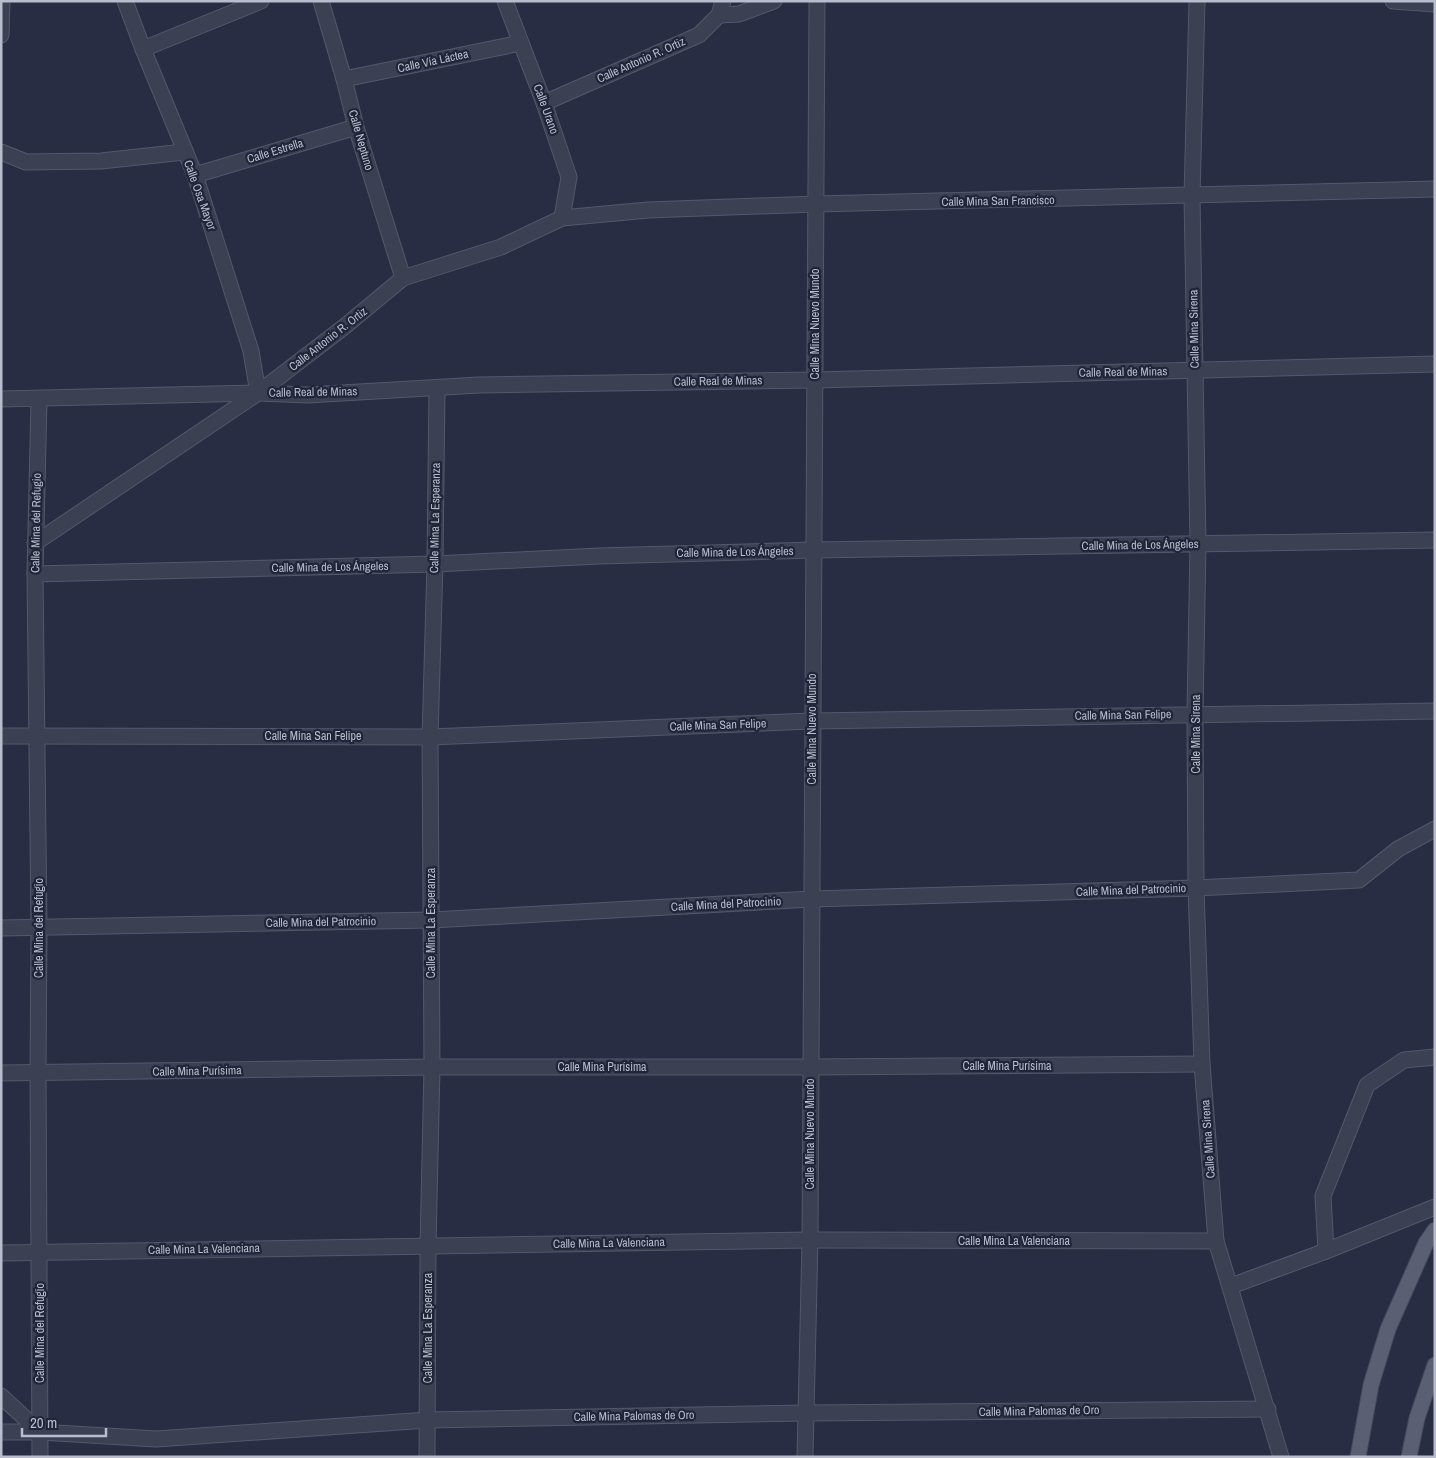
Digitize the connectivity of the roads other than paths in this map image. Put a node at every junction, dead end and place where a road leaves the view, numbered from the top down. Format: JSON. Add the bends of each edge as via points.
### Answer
{"nodes":[{"id":1,"x":2,"y":1,"type":"edge"},
{"id":2,"x":125,"y":1,"type":"edge"},
{"id":3,"x":261,"y":1,"type":"edge"},
{"id":4,"x":321,"y":1,"type":"edge"},
{"id":5,"x":506,"y":1,"type":"edge"},
{"id":6,"x":774,"y":1,"type":"edge"},
{"id":7,"x":817,"y":1,"type":"edge"},
{"id":8,"x":1197,"y":1,"type":"edge"},
{"id":9,"x":1393,"y":1,"type":"edge"},
{"id":10,"x":1435,"y":4,"type":"edge"},
{"id":11,"x":721,"y":8,"type":"edge"},
{"id":12,"x":1,"y":35,"type":"edge"},
{"id":13,"x":521,"y":42,"type":"junction"},
{"id":14,"x":143,"y":50,"type":"junction"},
{"id":15,"x":344,"y":79,"type":"junction"},
{"id":16,"x":544,"y":103,"type":"junction"},
{"id":17,"x":356,"y":127,"type":"junction"},
{"id":18,"x":1,"y":152,"type":"edge"},
{"id":19,"x":184,"y":152,"type":"junction"},
{"id":20,"x":195,"y":175,"type":"junction"},
{"id":21,"x":1435,"y":189,"type":"edge"},
{"id":22,"x":1192,"y":196,"type":"junction"},
{"id":23,"x":816,"y":204,"type":"junction"},
{"id":24,"x":562,"y":218,"type":"junction"},
{"id":25,"x":402,"y":278,"type":"junction"},
{"id":26,"x":1435,"y":364,"type":"edge"},
{"id":27,"x":1194,"y":370,"type":"junction"},
{"id":28,"x":815,"y":380,"type":"junction"},
{"id":29,"x":437,"y":388,"type":"junction"},
{"id":30,"x":258,"y":393,"type":"junction"},
{"id":31,"x":1,"y":399,"type":"edge"},
{"id":32,"x":39,"y":399,"type":"junction"},
{"id":33,"x":1435,"y":540,"type":"edge"},
{"id":34,"x":35,"y":543,"type":"junction"},
{"id":35,"x":1198,"y":544,"type":"junction"},
{"id":36,"x":814,"y":550,"type":"junction"},
{"id":37,"x":435,"y":564,"type":"junction"},
{"id":38,"x":35,"y":574,"type":"junction"},
{"id":39,"x":1435,"y":711,"type":"edge"},
{"id":40,"x":1195,"y":714,"type":"junction"},
{"id":41,"x":812,"y":721,"type":"junction"},
{"id":42,"x":37,"y":735,"type":"junction"},
{"id":43,"x":1,"y":736,"type":"edge"},
{"id":44,"x":430,"y":737,"type":"junction"},
{"id":45,"x":1435,"y":829,"type":"edge"},
{"id":46,"x":1196,"y":888,"type":"junction"},
{"id":47,"x":812,"y":899,"type":"junction"},
{"id":48,"x":431,"y":920,"type":"junction"},
{"id":49,"x":39,"y":927,"type":"junction"},
{"id":50,"x":1,"y":928,"type":"edge"},
{"id":51,"x":1435,"y":1057,"type":"edge"},
{"id":52,"x":1202,"y":1064,"type":"junction"},
{"id":53,"x":432,"y":1067,"type":"junction"},
{"id":54,"x":810,"y":1067,"type":"junction"},
{"id":55,"x":1,"y":1073,"type":"edge"},
{"id":56,"x":38,"y":1073,"type":"junction"},
{"id":57,"x":1435,"y":1207,"type":"edge"},
{"id":58,"x":1435,"y":1230,"type":"edge"},
{"id":59,"x":810,"y":1240,"type":"junction"},
{"id":60,"x":1216,"y":1241,"type":"junction"},
{"id":61,"x":428,"y":1247,"type":"junction"},
{"id":62,"x":39,"y":1251,"type":"junction"},
{"id":63,"x":1326,"y":1251,"type":"junction"},
{"id":64,"x":1,"y":1253,"type":"edge"},
{"id":65,"x":1231,"y":1286,"type":"junction"},
{"id":66,"x":1435,"y":1365,"type":"edge"},
{"id":67,"x":1,"y":1396,"type":"edge"},
{"id":68,"x":1268,"y":1409,"type":"junction"},
{"id":69,"x":806,"y":1413,"type":"junction"},
{"id":70,"x":428,"y":1420,"type":"junction"},
{"id":71,"x":1,"y":1432,"type":"edge"},
{"id":72,"x":40,"y":1432,"type":"junction"},
{"id":73,"x":40,"y":1457,"type":"edge"},
{"id":74,"x":427,"y":1457,"type":"edge"},
{"id":75,"x":805,"y":1457,"type":"edge"},
{"id":76,"x":1282,"y":1457,"type":"edge"},
{"id":77,"x":1358,"y":1457,"type":"edge"},
{"id":78,"x":1409,"y":1457,"type":"edge"}],
"edges":[{"from":1,"to":12,"type":"street"},
{"from":2,"to":14,"type":"street","name":"Calle Osa Mayor"},
{"from":3,"to":14,"type":"street"},
{"from":4,"to":15,"type":"street","name":"Calle Neptuno"},
{"from":5,"to":13,"type":"street","name":"Calle Urano"},
{"from":6,"to":11,"type":"street","via":[[739,14]]},
{"from":7,"to":23,"type":"street","name":"Calle Mina Nuevo Mundo"},
{"from":8,"to":22,"type":"street","name":"Calle Mina Sirena"},
{"from":9,"to":10,"type":"street"},
{"from":11,"to":16,"type":"street","name":"Calle Antonio R. Ortiz","via":[[699,35]]},
{"from":13,"to":15,"type":"street","name":"Calle Vía Láctea"},
{"from":13,"to":16,"type":"street","name":"Calle Urano"},
{"from":14,"to":19,"type":"street","name":"Calle Osa Mayor"},
{"from":15,"to":17,"type":"street","name":"Calle Neptuno"},
{"from":16,"to":24,"type":"street","name":"Calle Urano","via":[[570,178]]},
{"from":17,"to":20,"type":"street","name":"Calle Estrella"},
{"from":17,"to":25,"type":"street","name":"Calle Neptuno"},
{"from":18,"to":19,"type":"street","via":[[26,162],[100,161]]},
{"from":19,"to":20,"type":"street","name":"Calle Osa Mayor"},
{"from":20,"to":30,"type":"street","name":"Calle Osa Mayor","via":[[251,351]]},
{"from":21,"to":22,"type":"street","name":"Calle Mina San Francisco"},
{"from":22,"to":23,"type":"street","name":"Calle Mina San Francisco"},
{"from":22,"to":27,"type":"street","name":"Calle Mina Sirena"},
{"from":23,"to":24,"type":"street","name":"Calle Mina San Francisco","via":[[648,210]]},
{"from":23,"to":28,"type":"street","name":"Calle Mina Nuevo Mundo"},
{"from":24,"to":25,"type":"street","name":"Calle Antonio R. Ortiz","via":[[500,247]]},
{"from":25,"to":30,"type":"street","name":"Calle Antonio R. Ortiz"},
{"from":26,"to":27,"type":"street","name":"Calle Real de Minas"},
{"from":27,"to":28,"type":"street","name":"Calle Real de Minas"},
{"from":27,"to":35,"type":"street","name":"Calle Mina Sirena"},
{"from":28,"to":29,"type":"street","name":"Calle Real de Minas"},
{"from":28,"to":36,"type":"street","name":"Calle Mina Nuevo Mundo"},
{"from":29,"to":30,"type":"street","name":"Calle Real de Minas","via":[[308,395]]},
{"from":29,"to":37,"type":"street","name":"Calle Mina La Esperanza"},
{"from":30,"to":32,"type":"street","name":"Calle Real de Minas"},
{"from":30,"to":34,"type":"street","name":"Calle Antonio R. Ortiz"},
{"from":31,"to":32,"type":"street","name":"Calle Real de Minas"},
{"from":32,"to":34,"type":"street","name":"Calle Mina del Refugio"},
{"from":33,"to":35,"type":"street","name":"Calle Mina de Los Ángeles"},
{"from":34,"to":38,"type":"street","name":"Calle Mina del Refugio"},
{"from":35,"to":36,"type":"street","name":"Calle Mina de Los Ángeles"},
{"from":35,"to":40,"type":"street","name":"Calle Mina Sirena"},
{"from":36,"to":37,"type":"street","name":"Calle Mina de Los Ángeles"},
{"from":36,"to":41,"type":"street","name":"Calle Mina Nuevo Mundo"},
{"from":37,"to":38,"type":"street","name":"Calle Mina de Los Ángeles"},
{"from":37,"to":44,"type":"street","name":"Calle Mina La Esperanza"},
{"from":38,"to":42,"type":"street","name":"Calle Mina del Refugio"},
{"from":39,"to":40,"type":"street","name":"Calle Mina San Felipe"},
{"from":40,"to":41,"type":"street","name":"Calle Mina San Felipe"},
{"from":40,"to":46,"type":"street","name":"Calle Mina Sirena"},
{"from":41,"to":44,"type":"street","name":"Calle Mina San Felipe"},
{"from":41,"to":47,"type":"street","name":"Calle Mina Nuevo Mundo"},
{"from":42,"to":43,"type":"street","name":"Calle Mina San Felipe"},
{"from":42,"to":44,"type":"street","name":"Calle Mina San Felipe"},
{"from":42,"to":49,"type":"street","name":"Calle Mina del Refugio"},
{"from":44,"to":48,"type":"street","name":"Calle Mina La Esperanza"},
{"from":45,"to":46,"type":"street","name":"Calle Mina del Patrocinio","via":[[1398,849],[1359,880]]},
{"from":46,"to":47,"type":"street","name":"Calle Mina del Patrocinio"},
{"from":46,"to":52,"type":"street","name":"Calle Mina Sirena"},
{"from":47,"to":48,"type":"street","name":"Calle Mina del Patrocinio"},
{"from":47,"to":54,"type":"street","name":"Calle Mina Nuevo Mundo"},
{"from":48,"to":49,"type":"street","name":"Calle Mina del Patrocinio"},
{"from":48,"to":53,"type":"street","name":"Calle Mina La Esperanza"},
{"from":49,"to":50,"type":"street","name":"Calle Mina del Patrocinio"},
{"from":49,"to":56,"type":"street","name":"Calle Mina del Refugio"},
{"from":51,"to":63,"type":"street","via":[[1404,1060],[1367,1085],[1323,1196]]},
{"from":52,"to":54,"type":"street","name":"Calle Mina Purísima"},
{"from":52,"to":60,"type":"street","name":"Calle Mina Sirena"},
{"from":53,"to":54,"type":"street","name":"Calle Mina Purísima"},
{"from":53,"to":56,"type":"street","name":"Calle Mina Purísima"},
{"from":53,"to":61,"type":"street","name":"Calle Mina La Esperanza"},
{"from":54,"to":59,"type":"street","name":"Calle Mina Nuevo Mundo"},
{"from":55,"to":56,"type":"street","name":"Calle Mina Purísima"},
{"from":56,"to":62,"type":"street","name":"Calle Mina del Refugio"},
{"from":57,"to":63,"type":"street"},
{"from":58,"to":77,"type":"main road","via":[[1426,1243],[1388,1329],[1371,1385]]},
{"from":59,"to":60,"type":"street","name":"Calle Mina La Valenciana"},
{"from":59,"to":61,"type":"street","name":"Calle Mina La Valenciana"},
{"from":59,"to":69,"type":"street","name":"Calle Mina Nuevo Mundo"},
{"from":60,"to":65,"type":"street","name":"Calle Mina Sirena"},
{"from":61,"to":62,"type":"street","name":"Calle Mina La Valenciana"},
{"from":61,"to":70,"type":"street","name":"Calle Mina La Esperanza"},
{"from":62,"to":64,"type":"street","name":"Calle Mina La Valenciana"},
{"from":62,"to":72,"type":"street","name":"Calle Mina del Refugio"},
{"from":63,"to":65,"type":"street"},
{"from":65,"to":68,"type":"street","name":"Calle Mina Sirena"},
{"from":66,"to":78,"type":"main road","via":[[1417,1418]]},
{"from":67,"to":72,"type":"street"},
{"from":68,"to":69,"type":"street","name":"Calle Mina Palomas de Oro"},
{"from":68,"to":76,"type":"street","name":"Calle Mina Sirena"},
{"from":69,"to":70,"type":"street","name":"Calle Mina Palomas de Oro"},
{"from":69,"to":75,"type":"street","name":"Calle Mina Nuevo Mundo"},
{"from":70,"to":72,"type":"street","name":"Calle Mina Palomas de Oro","via":[[156,1439]]},
{"from":70,"to":74,"type":"street","name":"Calle Mina La Esperanza"},
{"from":71,"to":72,"type":"street","name":"Calle Mina Palomas de Oro"},
{"from":72,"to":73,"type":"street","name":"Calle Mina del Refugio"}]}
